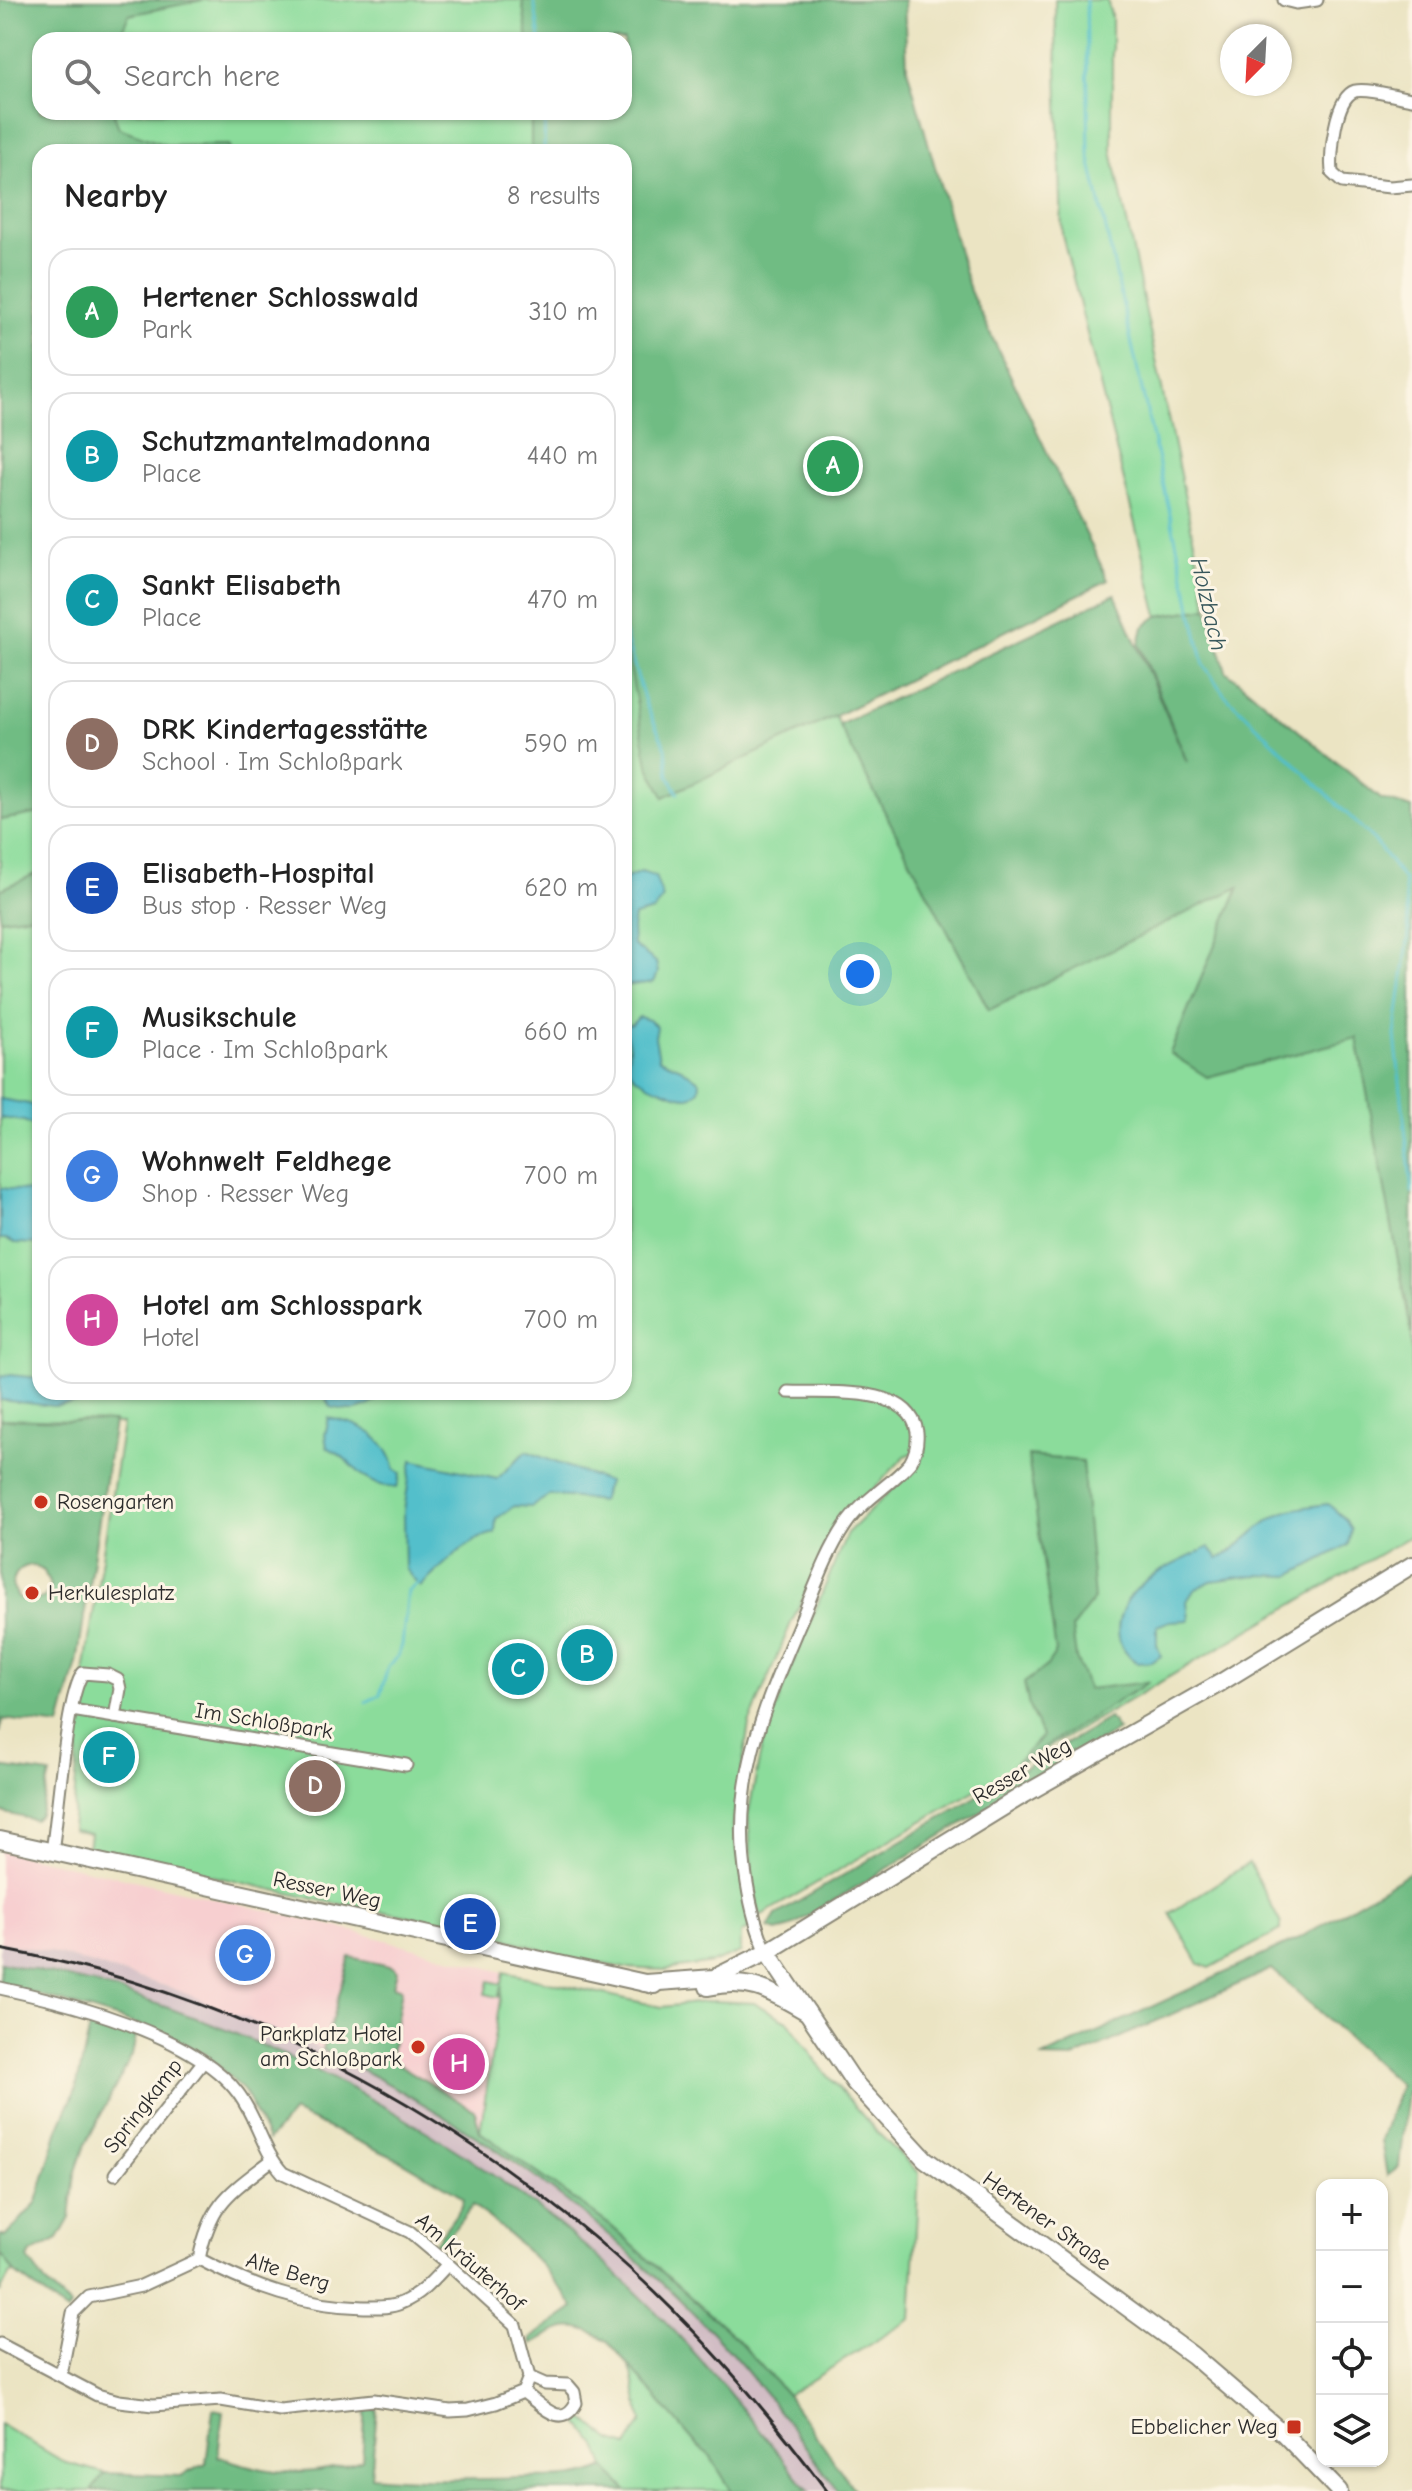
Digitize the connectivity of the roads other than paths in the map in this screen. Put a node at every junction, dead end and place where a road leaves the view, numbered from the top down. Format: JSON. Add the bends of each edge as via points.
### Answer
{"nodes":[{"id":1,"x":1284,"y":0,"type":"edge"},
{"id":2,"x":1317,"y":0,"type":"edge"},
{"id":3,"x":1412,"y":99,"type":"edge"},
{"id":4,"x":1412,"y":185,"type":"edge"},
{"id":5,"x":788,"y":1392,"type":"dead end"},
{"id":6,"x":1412,"y":1565,"type":"edge"},
{"id":7,"x":72,"y":1710,"type":"junction"},
{"id":8,"x":115,"y":1717,"type":"junction"},
{"id":9,"x":406,"y":1765,"type":"dead end"},
{"id":10,"x":0,"y":1840,"type":"edge"},
{"id":11,"x":52,"y":1851,"type":"junction"},
{"id":12,"x":767,"y":1952,"type":"junction"},
{"id":13,"x":645,"y":1983,"type":"junction"},
{"id":14,"x":0,"y":1988,"type":"edge"},
{"id":15,"x":807,"y":2012,"type":"junction"},
{"id":16,"x":203,"y":2062,"type":"junction"},
{"id":17,"x":272,"y":2160,"type":"junction"},
{"id":18,"x":115,"y":2174,"type":"dead end"},
{"id":19,"x":199,"y":2259,"type":"junction"},
{"id":20,"x":448,"y":2264,"type":"junction"},
{"id":21,"x":0,"y":2344,"type":"edge"},
{"id":22,"x":61,"y":2375,"type":"junction"},
{"id":23,"x":529,"y":2377,"type":"junction"},
{"id":24,"x":523,"y":2392,"type":"junction"},
{"id":25,"x":1339,"y":2491,"type":"edge"}],
"edges":[{"from":1,"to":2,"type":"street"},
{"from":3,"to":4,"type":"street","via":[[1358,90],[1347,95],[1340,107],[1331,162],[1332,173],[1342,182]]},
{"from":5,"to":12,"type":"street","via":[[886,1398],[912,1417],[918,1438],[910,1463],[866,1500],[844,1527],[758,1727],[744,1790],[742,1841],[754,1924]]},
{"from":6,"to":12,"type":"main road","name":"Resser Weg"},
{"from":7,"to":8,"type":"street","name":"Im Schloßpark"},
{"from":7,"to":8,"type":"street","via":[[83,1673],[95,1673],[118,1680]]},
{"from":7,"to":11,"type":"street"},
{"from":8,"to":9,"type":"street","name":"Im Schloßpark"},
{"from":10,"to":11,"type":"main road","name":"Resser Weg"},
{"from":11,"to":13,"type":"main road","name":"Resser Weg"},
{"from":12,"to":13,"type":"main road","name":"Resser Weg","via":[[714,1978]]},
{"from":12,"to":15,"type":"main road","name":"Hertener Straße"},
{"from":13,"to":15,"type":"main road","name":"Resser Weg","via":[[673,1990],[726,1982],[753,1984]]},
{"from":14,"to":16,"type":"street","name":"Am Kräuterhof","via":[[175,2042]]},
{"from":15,"to":25,"type":"main road","name":"Hertener Straße","via":[[854,2082],[925,2159],[1192,2355],[1284,2434]]},
{"from":16,"to":17,"type":"street","name":"Am Kräuterhof","via":[[238,2093]]},
{"from":16,"to":18,"type":"street","name":"Springkamp"},
{"from":17,"to":19,"type":"street","via":[[223,2198],[204,2234]]},
{"from":17,"to":20,"type":"street","name":"Am Kräuterhof","via":[[283,2173],[410,2232]]},
{"from":19,"to":20,"type":"street","name":"Alte Berg","via":[[247,2283],[331,2306],[397,2305],[423,2291]]},
{"from":19,"to":22,"type":"street","via":[[141,2286],[89,2297],[73,2313]]},
{"from":20,"to":23,"type":"street","name":"Am Kräuterhof","via":[[515,2325]]},
{"from":21,"to":22,"type":"street"},
{"from":22,"to":24,"type":"street","via":[[119,2401],[153,2405],[221,2400],[280,2410],[374,2400],[468,2410]]},
{"from":23,"to":24,"type":"street"},
{"from":23,"to":24,"type":"street","via":[[568,2385],[576,2403],[564,2416],[550,2414]]}]}
